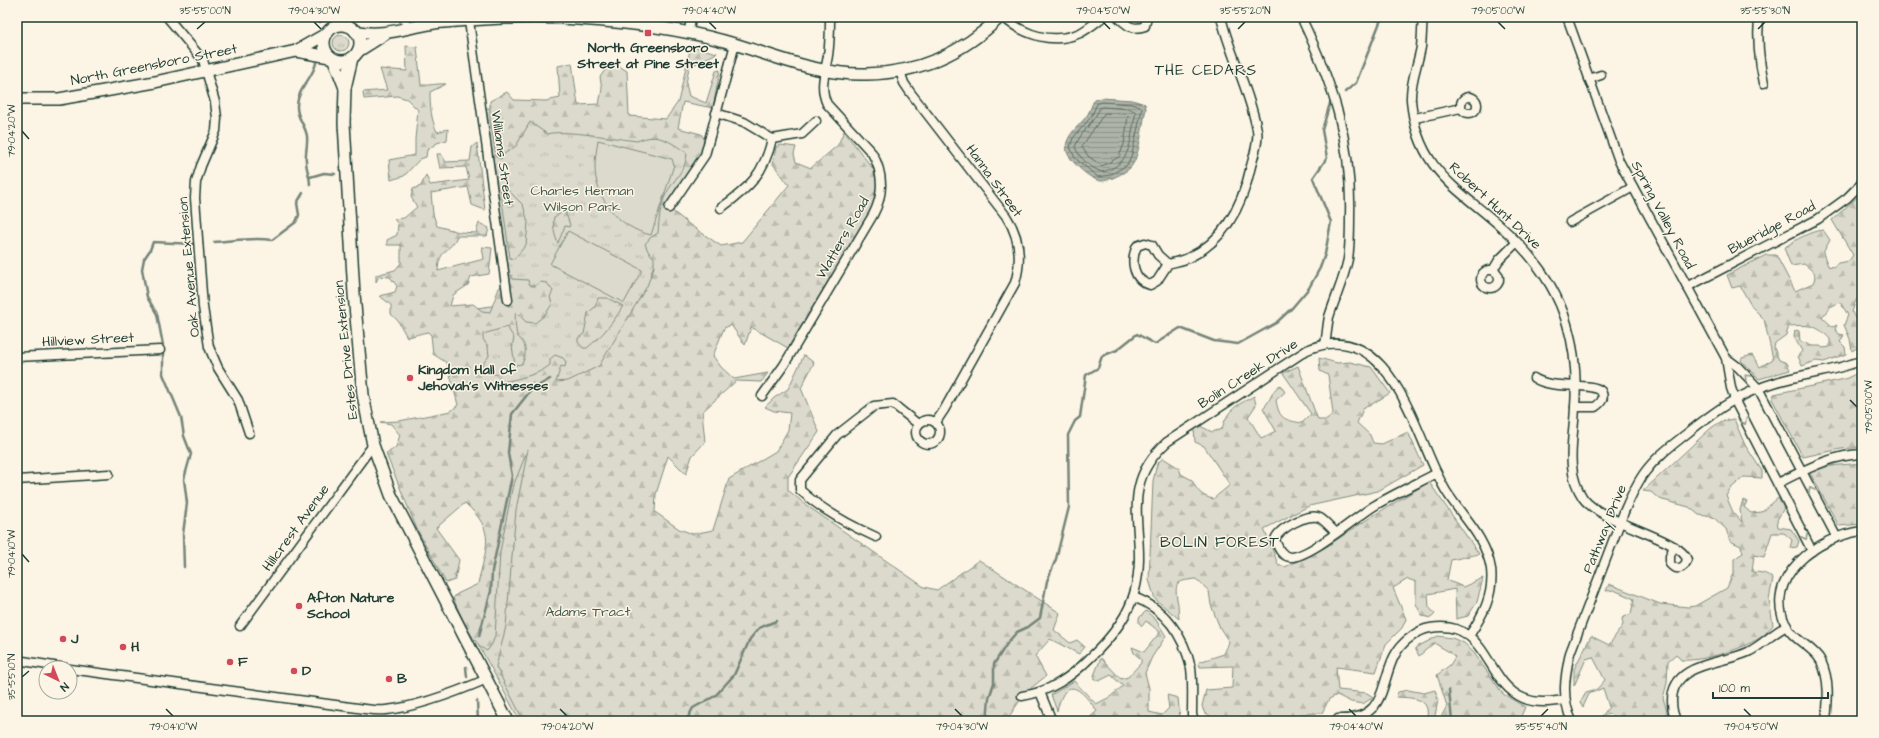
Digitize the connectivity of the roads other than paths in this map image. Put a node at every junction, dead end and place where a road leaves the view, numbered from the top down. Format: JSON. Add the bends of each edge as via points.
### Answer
{"nodes":[{"id":1,"x":167,"y":17,"type":"edge"},
{"id":2,"x":404,"y":17,"type":"edge"},
{"id":3,"x":691,"y":17,"type":"edge"},
{"id":4,"x":830,"y":17,"type":"edge"},
{"id":5,"x":1001,"y":17,"type":"edge"},
{"id":6,"x":1103,"y":17,"type":"edge"},
{"id":7,"x":1118,"y":17,"type":"edge"},
{"id":8,"x":1147,"y":17,"type":"edge"},
{"id":9,"x":1220,"y":17,"type":"edge"},
{"id":10,"x":1301,"y":17,"type":"edge"},
{"id":11,"x":1423,"y":17,"type":"edge"},
{"id":12,"x":1567,"y":17,"type":"edge"},
{"id":13,"x":1759,"y":17,"type":"edge"},
{"id":14,"x":578,"y":18,"type":"edge"},
{"id":15,"x":469,"y":21,"type":"junction"},
{"id":16,"x":407,"y":29,"type":"junction"},
{"id":17,"x":354,"y":30,"type":"junction"},
{"id":18,"x":689,"y":32,"type":"junction"},
{"id":19,"x":326,"y":34,"type":"junction"},
{"id":20,"x":385,"y":34,"type":"junction"},
{"id":21,"x":735,"y":44,"type":"junction"},
{"id":22,"x":296,"y":51,"type":"junction"},
{"id":23,"x":355,"y":55,"type":"junction"},
{"id":24,"x":332,"y":58,"type":"junction"},
{"id":25,"x":207,"y":71,"type":"junction"},
{"id":26,"x":825,"y":71,"type":"junction"},
{"id":27,"x":900,"y":71,"type":"junction"},
{"id":28,"x":1601,"y":75,"type":"dead end"},
{"id":29,"x":1589,"y":79,"type":"junction"},
{"id":30,"x":1764,"y":83,"type":"dead end"},
{"id":31,"x":345,"y":88,"type":"junction"},
{"id":32,"x":17,"y":99,"type":"edge"},
{"id":33,"x":1460,"y":108,"type":"dead end"},
{"id":34,"x":716,"y":113,"type":"junction"},
{"id":35,"x":1415,"y":118,"type":"junction"},
{"id":36,"x":816,"y":121,"type":"dead end"},
{"id":37,"x":772,"y":139,"type":"junction"},
{"id":38,"x":1862,"y":183,"type":"edge"},
{"id":39,"x":1633,"y":187,"type":"junction"},
{"id":40,"x":669,"y":208,"type":"dead end"},
{"id":41,"x":721,"y":208,"type":"dead end"},
{"id":42,"x":1570,"y":222,"type":"dead end"},
{"id":43,"x":1517,"y":242,"type":"junction"},
{"id":44,"x":1168,"y":264,"type":"junction"},
{"id":45,"x":1493,"y":270,"type":"dead end"},
{"id":46,"x":1688,"y":287,"type":"junction"},
{"id":47,"x":508,"y":300,"type":"dead end"},
{"id":48,"x":1325,"y":344,"type":"junction"},
{"id":49,"x":160,"y":350,"type":"dead end"},
{"id":50,"x":17,"y":357,"type":"edge"},
{"id":51,"x":1726,"y":358,"type":"junction"},
{"id":52,"x":1862,"y":360,"type":"edge"},
{"id":53,"x":1534,"y":378,"type":"dead end"},
{"id":54,"x":1576,"y":386,"type":"junction"},
{"id":55,"x":1758,"y":388,"type":"junction"},
{"id":56,"x":762,"y":396,"type":"dead end"},
{"id":57,"x":1735,"y":399,"type":"junction"},
{"id":58,"x":1575,"y":407,"type":"junction"},
{"id":59,"x":936,"y":422,"type":"junction"},
{"id":60,"x":918,"y":424,"type":"junction"},
{"id":61,"x":249,"y":433,"type":"dead end"},
{"id":62,"x":373,"y":445,"type":"junction"},
{"id":63,"x":1862,"y":454,"type":"edge"},
{"id":64,"x":1802,"y":472,"type":"junction"},
{"id":65,"x":1436,"y":473,"type":"junction"},
{"id":66,"x":109,"y":474,"type":"dead end"},
{"id":67,"x":17,"y":480,"type":"edge"},
{"id":68,"x":1778,"y":483,"type":"junction"},
{"id":69,"x":1620,"y":522,"type":"junction"},
{"id":70,"x":1862,"y":530,"type":"edge"},
{"id":71,"x":1336,"y":533,"type":"junction"},
{"id":72,"x":1836,"y":536,"type":"junction"},
{"id":73,"x":876,"y":537,"type":"dead end"},
{"id":74,"x":1674,"y":546,"type":"dead end"},
{"id":75,"x":1812,"y":551,"type":"junction"},
{"id":76,"x":1133,"y":598,"type":"junction"},
{"id":77,"x":240,"y":626,"type":"dead end"},
{"id":78,"x":1786,"y":626,"type":"junction"},
{"id":79,"x":1469,"y":636,"type":"junction"},
{"id":80,"x":17,"y":660,"type":"edge"},
{"id":81,"x":38,"y":663,"type":"edge"},
{"id":82,"x":78,"y":669,"type":"edge"},
{"id":83,"x":487,"y":679,"type":"junction"},
{"id":84,"x":1040,"y":692,"type":"junction"},
{"id":85,"x":1022,"y":696,"type":"dead end"},
{"id":86,"x":1565,"y":700,"type":"junction"},
{"id":87,"x":1338,"y":718,"type":"dead end"},
{"id":88,"x":508,"y":721,"type":"edge"},
{"id":89,"x":1052,"y":721,"type":"edge"},
{"id":90,"x":1194,"y":721,"type":"edge"},
{"id":91,"x":1572,"y":721,"type":"edge"},
{"id":92,"x":1677,"y":721,"type":"edge"},
{"id":93,"x":1826,"y":721,"type":"edge"}],
"edges":[{"from":1,"to":25,"type":"street","name":"Oak Avenue Extension","via":[[199,54]]},
{"from":2,"to":16,"type":"street"},
{"from":3,"to":18,"type":"street"},
{"from":4,"to":26,"type":"street","name":"Watters Road"},
{"from":5,"to":6,"type":"street","via":[[1023,31],[1053,39],[1082,32]]},
{"from":5,"to":27,"type":"main road","via":[[954,52],[926,64]]},
{"from":7,"to":8,"type":"street","via":[[1132,29],[1144,26]]},
{"from":9,"to":44,"type":"street","via":[[1254,118],[1257,132],[1255,149],[1243,197],[1236,213],[1202,251],[1187,259]]},
{"from":10,"to":48,"type":"street","via":[[1331,87],[1344,133],[1350,174],[1348,259],[1329,319]]},
{"from":11,"to":35,"type":"street","name":"Robert Hunt Drive","via":[[1421,46],[1411,98]]},
{"from":12,"to":29,"type":"street","name":"Spring Valley Road"},
{"from":13,"to":30,"type":"street","via":[[1759,53]]},
{"from":14,"to":15,"type":"main road"},
{"from":14,"to":18,"type":"main road"},
{"from":15,"to":16,"type":"main road","via":[[429,24]]},
{"from":15,"to":47,"type":"street","name":"Williams Street"},
{"from":16,"to":20,"type":"main road"},
{"from":17,"to":19,"type":"main road","via":[[348,26],[338,26]]},
{"from":17,"to":20,"type":"main road"},
{"from":17,"to":23,"type":"main road","via":[[360,40]]},
{"from":18,"to":21,"type":"main road"},
{"from":19,"to":22,"type":"main road","name":"North Greensboro Street"},
{"from":19,"to":24,"type":"main road","via":[[324,49]]},
{"from":20,"to":23,"type":"main road"},
{"from":21,"to":26,"type":"main road"},
{"from":21,"to":34,"type":"street"},
{"from":22,"to":24,"type":"main road","name":"North Greensboro Street"},
{"from":22,"to":25,"type":"main road","name":"North Greensboro Street"},
{"from":23,"to":24,"type":"main road","via":[[343,61]]},
{"from":23,"to":31,"type":"main road","name":"Estes Drive Extension"},
{"from":24,"to":31,"type":"main road","name":"Estes Drive Extension"},
{"from":25,"to":32,"type":"main road","name":"North Greensboro Street","via":[[59,99]]},
{"from":25,"to":61,"type":"street","name":"Oak Avenue Extension","via":[[217,118],[216,131],[196,182],[203,307],[212,356],[238,400]]},
{"from":26,"to":27,"type":"main road","via":[[868,74]]},
{"from":26,"to":56,"type":"street","name":"Watters Road","via":[[823,95],[872,153],[882,179],[880,198],[873,215],[784,365]]},
{"from":27,"to":59,"type":"street","name":"Hanna Street","via":[[910,92],[1006,216],[1017,238],[1019,249],[1020,262],[1015,283]]},
{"from":28,"to":29,"type":"street"},
{"from":29,"to":39,"type":"street","name":"Spring Valley Road","via":[[1619,162]]},
{"from":31,"to":62,"type":"main road","name":"Estes Drive Extension","via":[[344,123],[354,294],[363,395]]},
{"from":33,"to":35,"type":"street"},
{"from":34,"to":37,"type":"street","via":[[744,122]]},
{"from":34,"to":40,"type":"street","via":[[705,154]]},
{"from":35,"to":43,"type":"street","name":"Robert Hunt Drive","via":[[1423,150],[1433,165],[1458,191]]},
{"from":36,"to":37,"type":"street","via":[[802,134]]},
{"from":37,"to":41,"type":"street","via":[[768,160],[746,190]]},
{"from":38,"to":46,"type":"street","name":"Blueridge Road","via":[[1842,202],[1818,219]]},
{"from":39,"to":42,"type":"street"},
{"from":39,"to":46,"type":"street","name":"Spring Valley Road"},
{"from":43,"to":45,"type":"street"},
{"from":43,"to":54,"type":"street","name":"Robert Hunt Drive","via":[[1547,278],[1561,307],[1572,344]]},
{"from":44,"to":44,"type":"street","via":[[1158,281],[1150,285],[1142,283],[1136,275],[1133,255],[1137,246],[1145,243],[1152,245]]},
{"from":46,"to":51,"type":"street","name":"Spring Valley Road"},
{"from":48,"to":65,"type":"street","name":"Bolin Creek Drive","via":[[1358,348],[1378,361],[1399,390]]},
{"from":48,"to":76,"type":"street","name":"Bolin Creek Drive","via":[[1307,350],[1167,442],[1150,461],[1141,477],[1136,495],[1139,562]]},
{"from":49,"to":50,"type":"street","name":"Hillview Street"},
{"from":55,"to":51,"type":"street","name":"Spring Valley Road","one_way":true},
{"from":51,"to":57,"type":"street","name":"Spring Valley Road","via":[[1727,372]]},
{"from":52,"to":55,"type":"street","name":"Pathway Drive","via":[[1848,366],[1777,381]]},
{"from":53,"to":54,"type":"street","via":[[1550,385]]},
{"from":54,"to":58,"type":"street","name":"Robert Hunt Drive"},
{"from":54,"to":58,"type":"street","via":[[1592,386],[1599,389],[1603,397],[1595,407]]},
{"from":55,"to":57,"type":"street","name":"Pathway Drive"},
{"from":55,"to":64,"type":"street","name":"Spring Valley Road"},
{"from":57,"to":68,"type":"street","name":"Spring Valley Road","one_way":true,"via":[[1744,422]]},
{"from":57,"to":69,"type":"street","name":"Pathway Drive","via":[[1702,420],[1656,459],[1634,490]]},
{"from":58,"to":69,"type":"street","name":"Robert Hunt Drive","via":[[1571,455],[1572,472],[1577,485],[1582,497],[1594,509]]},
{"from":59,"to":60,"type":"street","via":[[928,419]]},
{"from":59,"to":60,"type":"street","via":[[940,434],[936,441],[928,444],[917,438]]},
{"from":60,"to":73,"type":"street","via":[[893,404],[874,406],[837,435],[800,480],[800,490],[808,497],[849,525]]},
{"from":62,"to":77,"type":"street","name":"Hillcrest Avenue"},
{"from":62,"to":83,"type":"main road","name":"Estes Drive Extension","via":[[391,495]]},
{"from":63,"to":64,"type":"street","via":[[1837,457]]},
{"from":64,"to":68,"type":"street"},
{"from":72,"to":64,"type":"street","name":"Spring Valley Road","one_way":true},
{"from":65,"to":71,"type":"street","via":[[1374,506]]},
{"from":65,"to":79,"type":"street","name":"Bolin Creek Drive","via":[[1482,542],[1489,560],[1490,594],[1485,610]]},
{"from":66,"to":67,"type":"street"},
{"from":68,"to":75,"type":"street","name":"Spring Valley Road","one_way":true},
{"from":69,"to":74,"type":"street","name":"Robert Hunt Drive"},
{"from":69,"to":86,"type":"street","name":"Pathway Drive","via":[[1570,653]]},
{"from":70,"to":72,"type":"street"},
{"from":71,"to":71,"type":"street","via":[[1290,557],[1282,554],[1275,540],[1280,531],[1312,516],[1319,517]]},
{"from":72,"to":75,"type":"street"},
{"from":75,"to":78,"type":"street","via":[[1795,566],[1783,584],[1780,610]]},
{"from":76,"to":84,"type":"street","name":"Bolin Creek Drive","via":[[1116,629],[1098,650],[1068,677]]},
{"from":76,"to":90,"type":"street","via":[[1156,609],[1169,621],[1179,636],[1191,669]]},
{"from":78,"to":92,"type":"street","via":[[1746,653],[1700,665],[1689,671],[1677,683],[1672,695],[1672,708]]},
{"from":78,"to":93,"type":"street","via":[[1808,646],[1822,664],[1828,687]]},
{"from":79,"to":86,"type":"street","via":[[1514,693],[1539,702]]},
{"from":79,"to":87,"type":"street","via":[[1439,628],[1414,634],[1394,653],[1376,706],[1364,715]]},
{"from":80,"to":81,"type":"street"},
{"from":82,"to":83,"type":"street","via":[[386,710],[454,692]]},
{"from":83,"to":88,"type":"main road","name":"Estes Drive Extension"},
{"from":84,"to":85,"type":"street","name":"Bolin Creek Drive"},
{"from":84,"to":89,"type":"street"},
{"from":86,"to":91,"type":"street","name":"Pathway Drive"}]}
